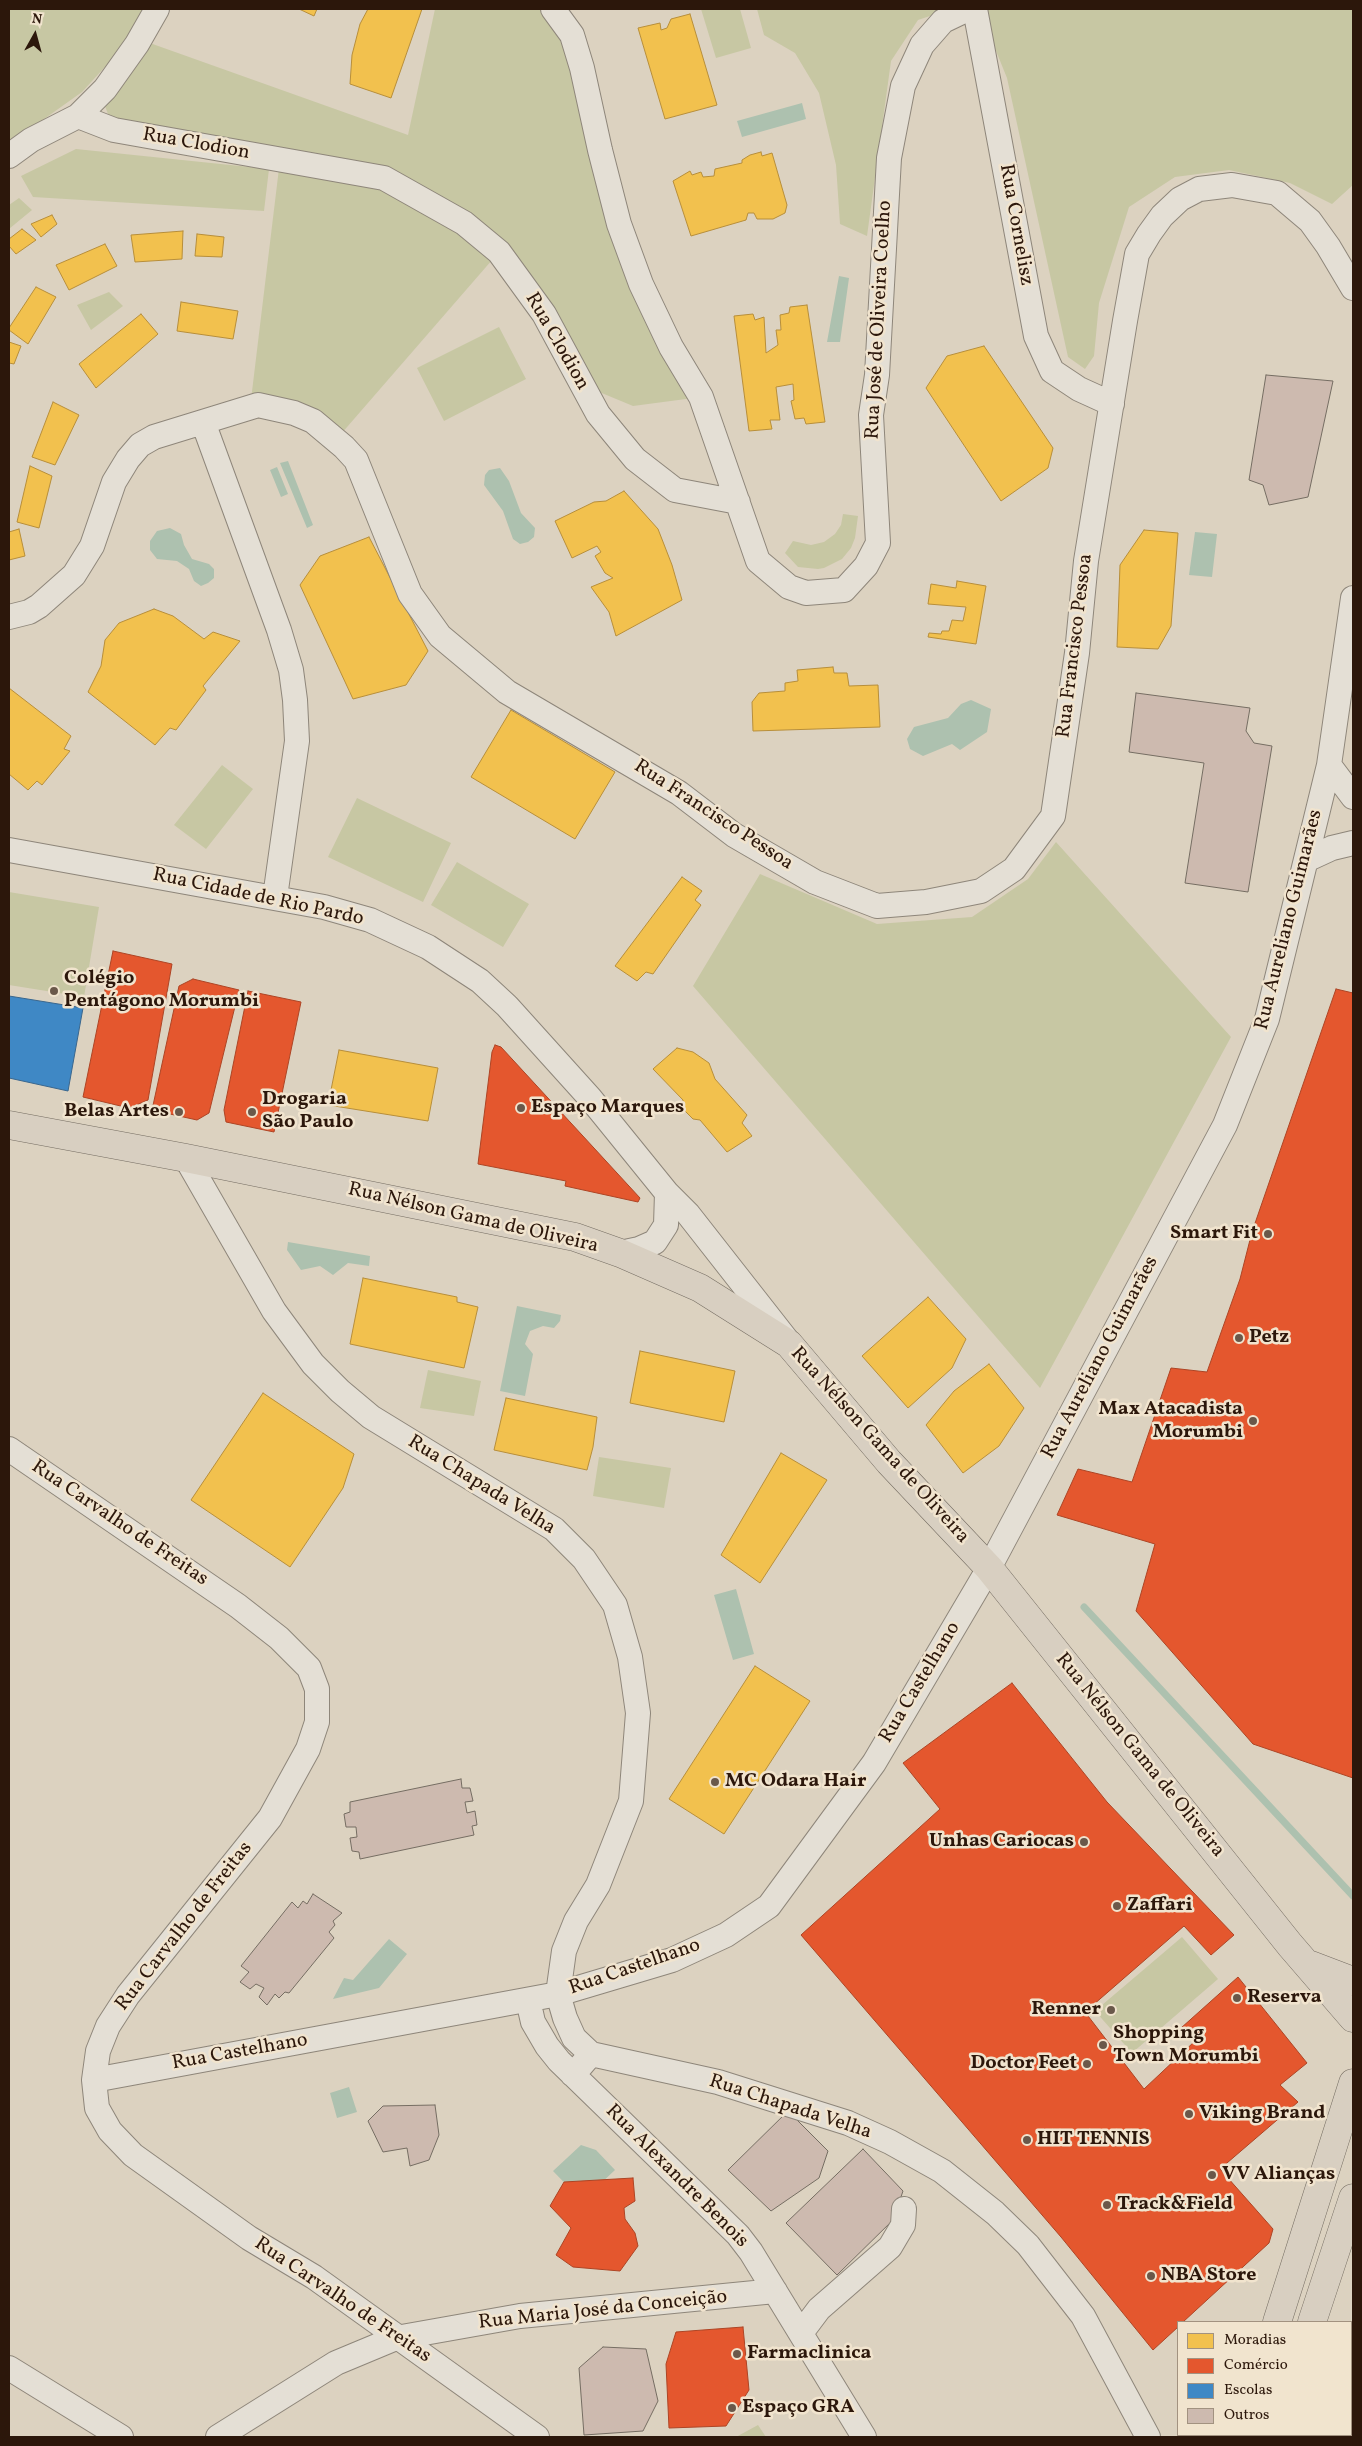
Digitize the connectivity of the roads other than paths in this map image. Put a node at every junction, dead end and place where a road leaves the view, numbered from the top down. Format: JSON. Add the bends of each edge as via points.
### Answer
{"nodes":[{"id":1,"x":157,"y":9,"type":"edge"},
{"id":2,"x":553,"y":9,"type":"edge"},
{"id":3,"x":968,"y":9,"type":"edge"},
{"id":4,"x":975,"y":9,"type":"edge"},
{"id":5,"x":78,"y":116,"type":"junction"},
{"id":6,"x":9,"y":156,"type":"edge"},
{"id":7,"x":1353,"y":288,"type":"edge"},
{"id":8,"x":1112,"y":404,"type":"junction"},
{"id":9,"x":203,"y":422,"type":"junction"},
{"id":10,"x":738,"y":502,"type":"junction"},
{"id":11,"x":1353,"y":598,"type":"edge"},
{"id":12,"x":9,"y":617,"type":"edge"},
{"id":13,"x":1329,"y":765,"type":"junction"},
{"id":14,"x":1353,"y":797,"type":"edge"},
{"id":15,"x":1353,"y":843,"type":"edge"},
{"id":16,"x":9,"y":850,"type":"edge"},
{"id":17,"x":1306,"y":860,"type":"junction"},
{"id":18,"x":275,"y":897,"type":"junction"},
{"id":19,"x":9,"y":1125,"type":"edge"},
{"id":20,"x":186,"y":1158,"type":"junction"},
{"id":21,"x":667,"y":1192,"type":"junction"},
{"id":22,"x":620,"y":1254,"type":"junction"},
{"id":23,"x":789,"y":1344,"type":"junction"},
{"id":24,"x":9,"y":1449,"type":"edge"},
{"id":25,"x":989,"y":1568,"type":"junction"},
{"id":26,"x":1303,"y":1962,"type":"junction"},
{"id":27,"x":1353,"y":1981,"type":"edge"},
{"id":28,"x":558,"y":1994,"type":"junction"},
{"id":29,"x":528,"y":2000,"type":"junction"},
{"id":30,"x":1353,"y":2018,"type":"edge"},
{"id":31,"x":591,"y":2054,"type":"junction"},
{"id":32,"x":572,"y":2075,"type":"junction"},
{"id":33,"x":94,"y":2080,"type":"junction"},
{"id":34,"x":1353,"y":2083,"type":"edge"},
{"id":35,"x":1353,"y":2198,"type":"edge"},
{"id":36,"x":904,"y":2209,"type":"dead end"},
{"id":37,"x":775,"y":2291,"type":"junction"},
{"id":38,"x":1277,"y":2321,"type":"edge"},
{"id":39,"x":1312,"y":2321,"type":"edge"},
{"id":40,"x":801,"y":2334,"type":"junction"},
{"id":41,"x":396,"y":2338,"type":"junction"},
{"id":42,"x":9,"y":2368,"type":"edge"},
{"id":43,"x":121,"y":2437,"type":"edge"},
{"id":44,"x":218,"y":2437,"type":"edge"},
{"id":45,"x":538,"y":2437,"type":"edge"},
{"id":46,"x":864,"y":2437,"type":"edge"},
{"id":47,"x":1148,"y":2437,"type":"edge"}],
"edges":[{"from":1,"to":5,"type":"street","via":[[137,44],[104,89]]},
{"from":2,"to":10,"type":"street","name":"Rua José de Oliveira Coelho","via":[[574,42],[619,224],[634,267],[671,346],[701,397]]},
{"from":3,"to":10,"type":"street","name":"Rua José de Oliveira Coelho","via":[[943,21],[922,45],[904,86],[889,158],[877,375],[871,415],[878,540],[874,554],[844,590],[806,593],[789,587],[758,561]]},
{"from":4,"to":8,"type":"street","name":"Rua Cornelisz","via":[[1036,336],[1052,371],[1079,390]]},
{"from":5,"to":6,"type":"street","via":[[31,140]]},
{"from":5,"to":10,"type":"street","name":"Rua Clodion","via":[[114,130],[384,178],[464,223],[499,252],[544,314],[598,414],[635,459],[675,490]]},
{"from":7,"to":8,"type":"street","name":"Rua Francisco Pessoa","via":[[1310,221],[1277,193],[1232,185],[1199,189],[1180,199],[1162,216],[1137,254]]},
{"from":8,"to":9,"type":"street","name":"Rua Francisco Pessoa","via":[[1086,561],[1077,653],[1053,816],[1014,869],[981,891],[926,902],[877,906],[815,882],[734,835],[679,792],[507,692],[470,662],[440,636],[410,594],[356,460],[313,421],[258,405]]},
{"from":9,"to":12,"type":"street","name":"Rua Francisco Pessoa","via":[[154,437],[140,445],[114,482],[92,546],[74,575],[39,606]]},
{"from":9,"to":18,"type":"street","via":[[279,630],[296,700],[297,741]]},
{"from":11,"to":13,"type":"street","name":"Rua Aureliano Guimarães"},
{"from":13,"to":14,"type":"street"},
{"from":13,"to":17,"type":"street","name":"Rua Aureliano Guimarães"},
{"from":15,"to":17,"type":"street"},
{"from":16,"to":18,"type":"street","name":"Rua Cidade de Rio Pardo"},
{"from":17,"to":25,"type":"street","name":"Rua Aureliano Guimarães","via":[[1268,1020],[1225,1125]]},
{"from":18,"to":21,"type":"street","name":"Rua Cidade de Rio Pardo","via":[[324,906],[370,920],[428,947],[480,981],[508,1006],[590,1098]]},
{"from":19,"to":20,"type":"main road","name":"Rua Nélson Gama de Oliveira"},
{"from":20,"to":22,"type":"main road","name":"Rua Nélson Gama de Oliveira","via":[[575,1237]]},
{"from":20,"to":28,"type":"street","name":"Rua Chapada Velha","via":[[274,1311],[313,1364],[371,1417],[554,1529],[584,1559],[615,1605],[630,1657],[638,1713],[631,1801],[598,1885],[576,1921],[564,1952]]},
{"from":21,"to":22,"type":"street","via":[[666,1225],[656,1242]]},
{"from":21,"to":23,"type":"street","name":"Rua Cidade de Rio Pardo","via":[[688,1214]]},
{"from":22,"to":23,"type":"main road","name":"Rua Nélson Gama de Oliveira","via":[[700,1288]]},
{"from":23,"to":25,"type":"main road","name":"Rua Nélson Gama de Oliveira","via":[[889,1462]]},
{"from":24,"to":33,"type":"street","name":"Rua Carvalho de Freitas","via":[[252,1616],[310,1668],[317,1689],[317,1722],[308,1748],[270,1818],[128,1995],[108,2026],[98,2051]]},
{"from":25,"to":26,"type":"main road","name":"Rua Nélson Gama de Oliveira"},
{"from":25,"to":28,"type":"street","name":"Rua Castelhano","via":[[874,1763],[769,1906],[726,1936],[672,1960]]},
{"from":26,"to":27,"type":"main road"},
{"from":26,"to":30,"type":"main road","name":"Rua Nélson Gama de Oliveira"},
{"from":28,"to":29,"type":"street","name":"Rua Castelhano"},
{"from":28,"to":31,"type":"street","name":"Rua Chapada Velha","via":[[574,2038]]},
{"from":29,"to":32,"type":"street","name":"Rua Alexandre Benois","via":[[533,2022],[547,2046]]},
{"from":29,"to":33,"type":"street","name":"Rua Castelhano"},
{"from":31,"to":32,"type":"street"},
{"from":31,"to":47,"type":"street","name":"Rua Chapada Velha","via":[[718,2082],[848,2123],[942,2171],[995,2213],[1028,2245],[1065,2292],[1092,2331]]},
{"from":32,"to":37,"type":"street","name":"Rua Alexandre Benois","via":[[738,2236]]},
{"from":33,"to":41,"type":"street","name":"Rua Carvalho de Freitas","via":[[98,2108],[110,2131],[134,2154],[249,2238],[314,2277]]},
{"from":34,"to":38,"type":"main road"},
{"from":35,"to":39,"type":"main road"},
{"from":36,"to":40,"type":"street","via":[[903,2225],[890,2247],[819,2309]]},
{"from":37,"to":40,"type":"street","name":"Rua Alexandre Benois"},
{"from":37,"to":41,"type":"street","name":"Rua Maria José da Conceição","via":[[520,2316]]},
{"from":40,"to":46,"type":"street","name":"Rua Alexandre Benois"},
{"from":41,"to":44,"type":"street","name":"Rua Maria José da Conceição","via":[[336,2363]]},
{"from":41,"to":45,"type":"street","name":"Rua Carvalho de Freitas"},
{"from":42,"to":43,"type":"street"}]}
